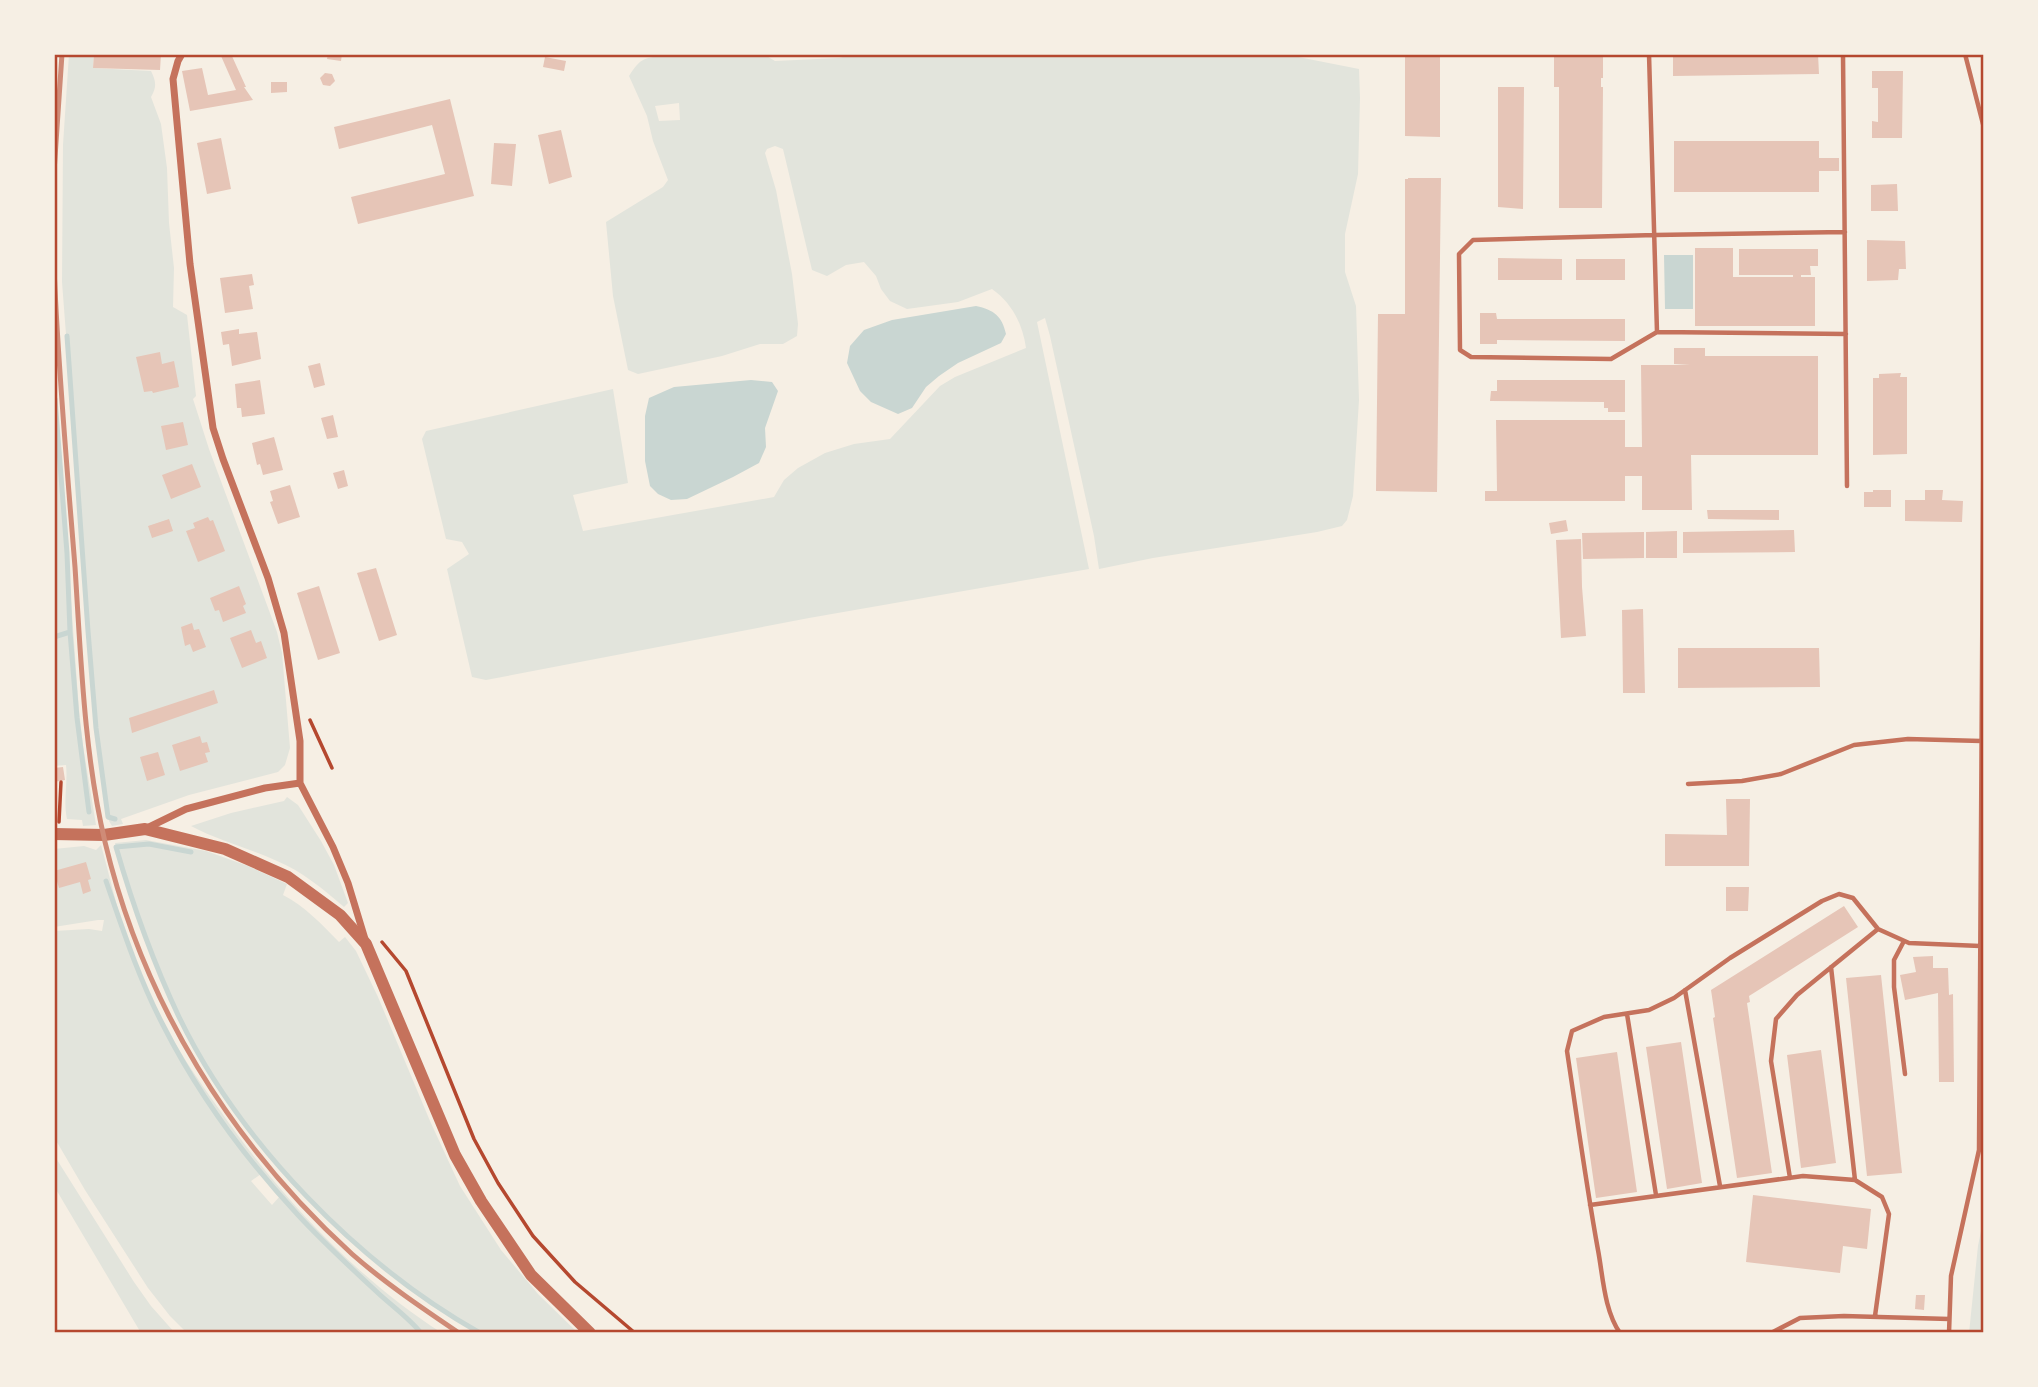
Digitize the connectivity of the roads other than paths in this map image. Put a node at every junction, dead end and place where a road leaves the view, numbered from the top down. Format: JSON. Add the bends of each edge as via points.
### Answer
{"nodes":[{"id":1,"x":182,"y":54,"type":"edge"},
{"id":2,"x":1649,"y":54,"type":"edge"},
{"id":3,"x":1843,"y":54,"type":"edge"},
{"id":4,"x":1965,"y":54,"type":"edge"},
{"id":5,"x":1984,"y":128,"type":"edge"},
{"id":6,"x":1845,"y":232,"type":"junction"},
{"id":7,"x":1655,"y":234,"type":"junction"},
{"id":8,"x":1657,"y":331,"type":"junction"},
{"id":9,"x":1846,"y":334,"type":"junction"},
{"id":10,"x":1984,"y":358,"type":"edge"},
{"id":11,"x":1847,"y":486,"type":"dead end"},
{"id":12,"x":1981,"y":741,"type":"junction"},
{"id":13,"x":300,"y":783,"type":"junction"},
{"id":14,"x":1688,"y":784,"type":"dead end"},
{"id":15,"x":145,"y":828,"type":"junction"},
{"id":16,"x":57,"y":834,"type":"edge"},
{"id":17,"x":1878,"y":929,"type":"junction"},
{"id":18,"x":1904,"y":941,"type":"junction"},
{"id":19,"x":366,"y":944,"type":"junction"},
{"id":20,"x":1980,"y":946,"type":"junction"},
{"id":21,"x":1831,"y":967,"type":"junction"},
{"id":22,"x":1685,"y":990,"type":"junction"},
{"id":23,"x":1627,"y":1014,"type":"junction"},
{"id":24,"x":1905,"y":1074,"type":"dead end"},
{"id":25,"x":1790,"y":1178,"type":"junction"},
{"id":26,"x":1855,"y":1181,"type":"junction"},
{"id":27,"x":1720,"y":1186,"type":"junction"},
{"id":28,"x":1656,"y":1195,"type":"junction"},
{"id":29,"x":1590,"y":1205,"type":"junction"},
{"id":30,"x":1875,"y":1317,"type":"junction"},
{"id":31,"x":1949,"y":1319,"type":"junction"},
{"id":32,"x":590,"y":1333,"type":"edge"},
{"id":33,"x":1620,"y":1333,"type":"edge"},
{"id":34,"x":1771,"y":1333,"type":"edge"},
{"id":35,"x":1949,"y":1333,"type":"edge"}],
"edges":[{"from":1,"to":13,"type":"street","via":[[173,79],[190,264],[209,400],[223,459],[284,633],[300,741]]},
{"from":2,"to":7,"type":"lane"},
{"from":3,"to":6,"type":"lane"},
{"from":4,"to":5,"type":"lane"},
{"from":6,"to":7,"type":"lane"},
{"from":6,"to":9,"type":"lane"},
{"from":7,"to":8,"type":"lane"},
{"from":7,"to":8,"type":"lane","via":[[1473,240],[1459,254],[1460,350],[1471,357],[1611,359]]},
{"from":8,"to":9,"type":"lane"},
{"from":9,"to":11,"type":"lane"},
{"from":10,"to":12,"type":"lane"},
{"from":12,"to":14,"type":"lane","via":[[1908,739],[1854,745],[1781,774]]},
{"from":12,"to":20,"type":"lane"},
{"from":13,"to":15,"type":"street","via":[[186,809]]},
{"from":13,"to":19,"type":"street","via":[[348,883]]},
{"from":15,"to":16,"type":"street","via":[[104,835]]},
{"from":15,"to":19,"type":"street","via":[[225,849],[288,877],[340,915]]},
{"from":17,"to":18,"type":"lane"},
{"from":17,"to":21,"type":"lane"},
{"from":17,"to":22,"type":"lane","via":[[1853,898],[1839,894]]},
{"from":18,"to":20,"type":"lane"},
{"from":18,"to":24,"type":"lane","via":[[1894,960],[1894,974]]},
{"from":19,"to":32,"type":"street","via":[[455,1155],[481,1201],[531,1275]]},
{"from":20,"to":31,"type":"lane","via":[[1979,1150],[1951,1276]]},
{"from":21,"to":25,"type":"lane","via":[[1776,1019],[1770,1061]]},
{"from":21,"to":26,"type":"lane"},
{"from":22,"to":23,"type":"lane","via":[[1649,1010]]},
{"from":22,"to":27,"type":"lane"},
{"from":23,"to":28,"type":"lane"},
{"from":23,"to":29,"type":"lane","via":[[1604,1017],[1572,1031],[1567,1051]]},
{"from":25,"to":26,"type":"lane"},
{"from":25,"to":27,"type":"lane"},
{"from":26,"to":30,"type":"lane","via":[[1882,1197],[1889,1214]]},
{"from":27,"to":28,"type":"lane"},
{"from":28,"to":29,"type":"lane"},
{"from":29,"to":33,"type":"lane","via":[[1605,1291]]},
{"from":30,"to":31,"type":"lane"},
{"from":30,"to":34,"type":"lane","via":[[1800,1318]]},
{"from":31,"to":35,"type":"lane"}]}
